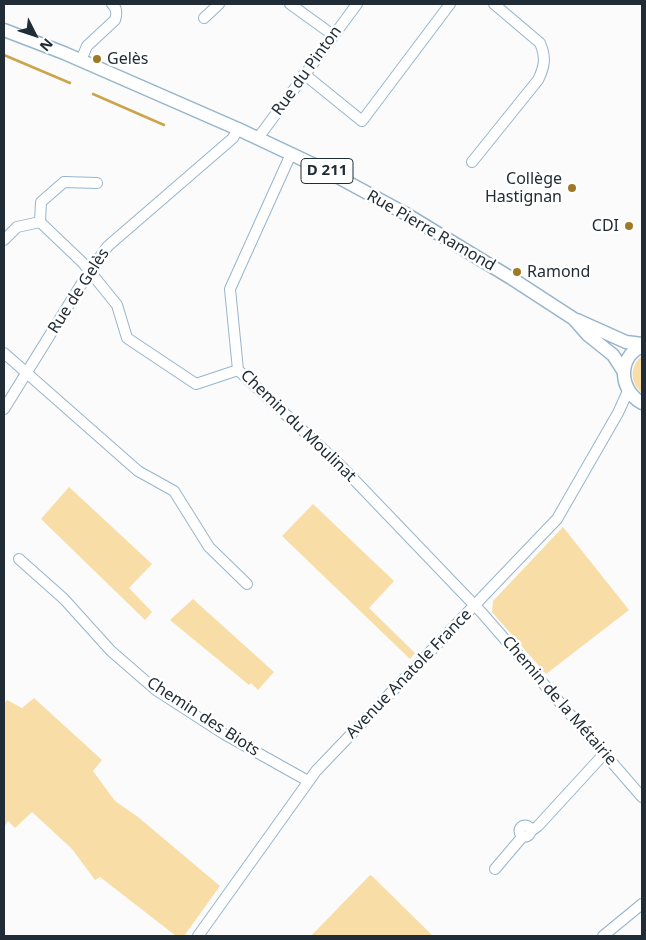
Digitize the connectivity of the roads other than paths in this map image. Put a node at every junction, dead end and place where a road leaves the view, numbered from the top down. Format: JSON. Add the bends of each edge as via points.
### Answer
{"nodes":[{"id":1,"x":112,"y":4,"type":"edge"},
{"id":2,"x":219,"y":4,"type":"edge"},
{"id":3,"x":290,"y":4,"type":"edge"},
{"id":4,"x":358,"y":4,"type":"edge"},
{"id":5,"x":450,"y":4,"type":"edge"},
{"id":6,"x":494,"y":4,"type":"edge"},
{"id":7,"x":204,"y":18,"type":"dead end"},
{"id":8,"x":4,"y":22,"type":"edge"},
{"id":9,"x":4,"y":30,"type":"edge"},
{"id":10,"x":333,"y":35,"type":"junction"},
{"id":11,"x":64,"y":53,"type":"junction"},
{"id":12,"x":81,"y":60,"type":"junction"},
{"id":13,"x":304,"y":74,"type":"junction"},
{"id":14,"x":238,"y":129,"type":"junction"},
{"id":15,"x":258,"y":138,"type":"junction"},
{"id":16,"x":291,"y":154,"type":"junction"},
{"id":17,"x":472,"y":162,"type":"dead end"},
{"id":18,"x":97,"y":183,"type":"dead end"},
{"id":19,"x":40,"y":222,"type":"junction"},
{"id":20,"x":4,"y":240,"type":"edge"},
{"id":21,"x":89,"y":272,"type":"junction"},
{"id":22,"x":574,"y":320,"type":"junction"},
{"id":23,"x":642,"y":345,"type":"edge"},
{"id":24,"x":4,"y":353,"type":"edge"},
{"id":25,"x":238,"y":370,"type":"junction"},
{"id":26,"x":624,"y":372,"type":"junction"},
{"id":27,"x":26,"y":373,"type":"junction"},
{"id":28,"x":628,"y":391,"type":"junction"},
{"id":29,"x":640,"y":402,"type":"edge"},
{"id":30,"x":4,"y":409,"type":"edge"},
{"id":31,"x":618,"y":413,"type":"junction"},
{"id":32,"x":19,"y":560,"type":"dead end"},
{"id":33,"x":247,"y":584,"type":"dead end"},
{"id":34,"x":474,"y":606,"type":"junction"},
{"id":35,"x":604,"y":754,"type":"junction"},
{"id":36,"x":308,"y":781,"type":"junction"},
{"id":37,"x":642,"y":797,"type":"edge"},
{"id":38,"x":495,"y":869,"type":"dead end"},
{"id":39,"x":642,"y":904,"type":"edge"},
{"id":40,"x":198,"y":936,"type":"edge"},
{"id":41,"x":604,"y":936,"type":"edge"}],
"edges":[{"from":1,"to":12,"type":"street","via":[[117,15],[115,20],[87,46]]},
{"from":2,"to":7,"type":"street"},
{"from":3,"to":10,"type":"street"},
{"from":4,"to":10,"type":"street","name":"Rue du Pinton"},
{"from":5,"to":13,"type":"street","via":[[362,122]]},
{"from":6,"to":17,"type":"street","via":[[540,43],[545,67]]},
{"from":8,"to":11,"type":"main road","name":"Rue Pierre Ramond","number":"D 211"},
{"from":9,"to":11,"type":"main road","name":"Rue Pierre Ramond","number":"D 211"},
{"from":10,"to":13,"type":"street","name":"Rue du Pinton"},
{"from":11,"to":12,"type":"main road","name":"Rue Pierre Ramond","number":"D 211"},
{"from":12,"to":14,"type":"main road","name":"Rue Pierre Ramond","number":"D 211"},
{"from":13,"to":15,"type":"street","name":"Rue du Pinton"},
{"from":14,"to":15,"type":"main road","name":"Rue Pierre Ramond","number":"D 211"},
{"from":14,"to":21,"type":"street","name":"Rue de Gelès","via":[[233,138],[108,246]]},
{"from":15,"to":16,"type":"main road","name":"Rue Pierre Ramond","number":"D 211"},
{"from":16,"to":22,"type":"main road","name":"Rue Pierre Ramond","number":"D 211","via":[[406,214]]},
{"from":16,"to":25,"type":"street","name":"Chemin du Moulinat","via":[[230,289]]},
{"from":18,"to":19,"type":"street","via":[[64,182],[58,186],[41,202]]},
{"from":19,"to":20,"type":"street","via":[[17,227]]},
{"from":19,"to":21,"type":"street"},
{"from":21,"to":25,"type":"street","via":[[117,305],[127,338],[196,384]]},
{"from":21,"to":27,"type":"street","name":"Rue de Gelès"},
{"from":22,"to":23,"type":"main road","name":"Rue Pierre Ramond","number":"D 211","via":[[626,342]]},
{"from":22,"to":26,"type":"main road","name":"Rue Pierre Ramond","number":"D 211","via":[[613,355]]},
{"from":23,"to":26,"type":"main road","via":[[630,355]]},
{"from":24,"to":27,"type":"street"},
{"from":25,"to":34,"type":"street","name":"Chemin du Moulinat","via":[[341,466]]},
{"from":26,"to":28,"type":"main road"},
{"from":27,"to":30,"type":"street","name":"Rue de Gelès"},
{"from":27,"to":33,"type":"street","via":[[138,471],[174,491],[209,547]]},
{"from":28,"to":29,"type":"main road"},
{"from":28,"to":31,"type":"street","name":"Avenue Anatole France"},
{"from":29,"to":31,"type":"street","name":"Avenue Anatole France"},
{"from":31,"to":34,"type":"street","name":"Avenue Anatole France","via":[[557,519]]},
{"from":32,"to":36,"type":"street","name":"Chemin des Biots","via":[[64,599],[111,651],[156,690],[224,734]]},
{"from":34,"to":35,"type":"street","name":"Chemin de la Métairie"},
{"from":34,"to":36,"type":"street","name":"Avenue Anatole France"},
{"from":35,"to":37,"type":"street","name":"Chemin de la Métairie"},
{"from":35,"to":38,"type":"street"},
{"from":36,"to":40,"type":"street","name":"Avenue Anatole France"},
{"from":39,"to":41,"type":"street"}]}
